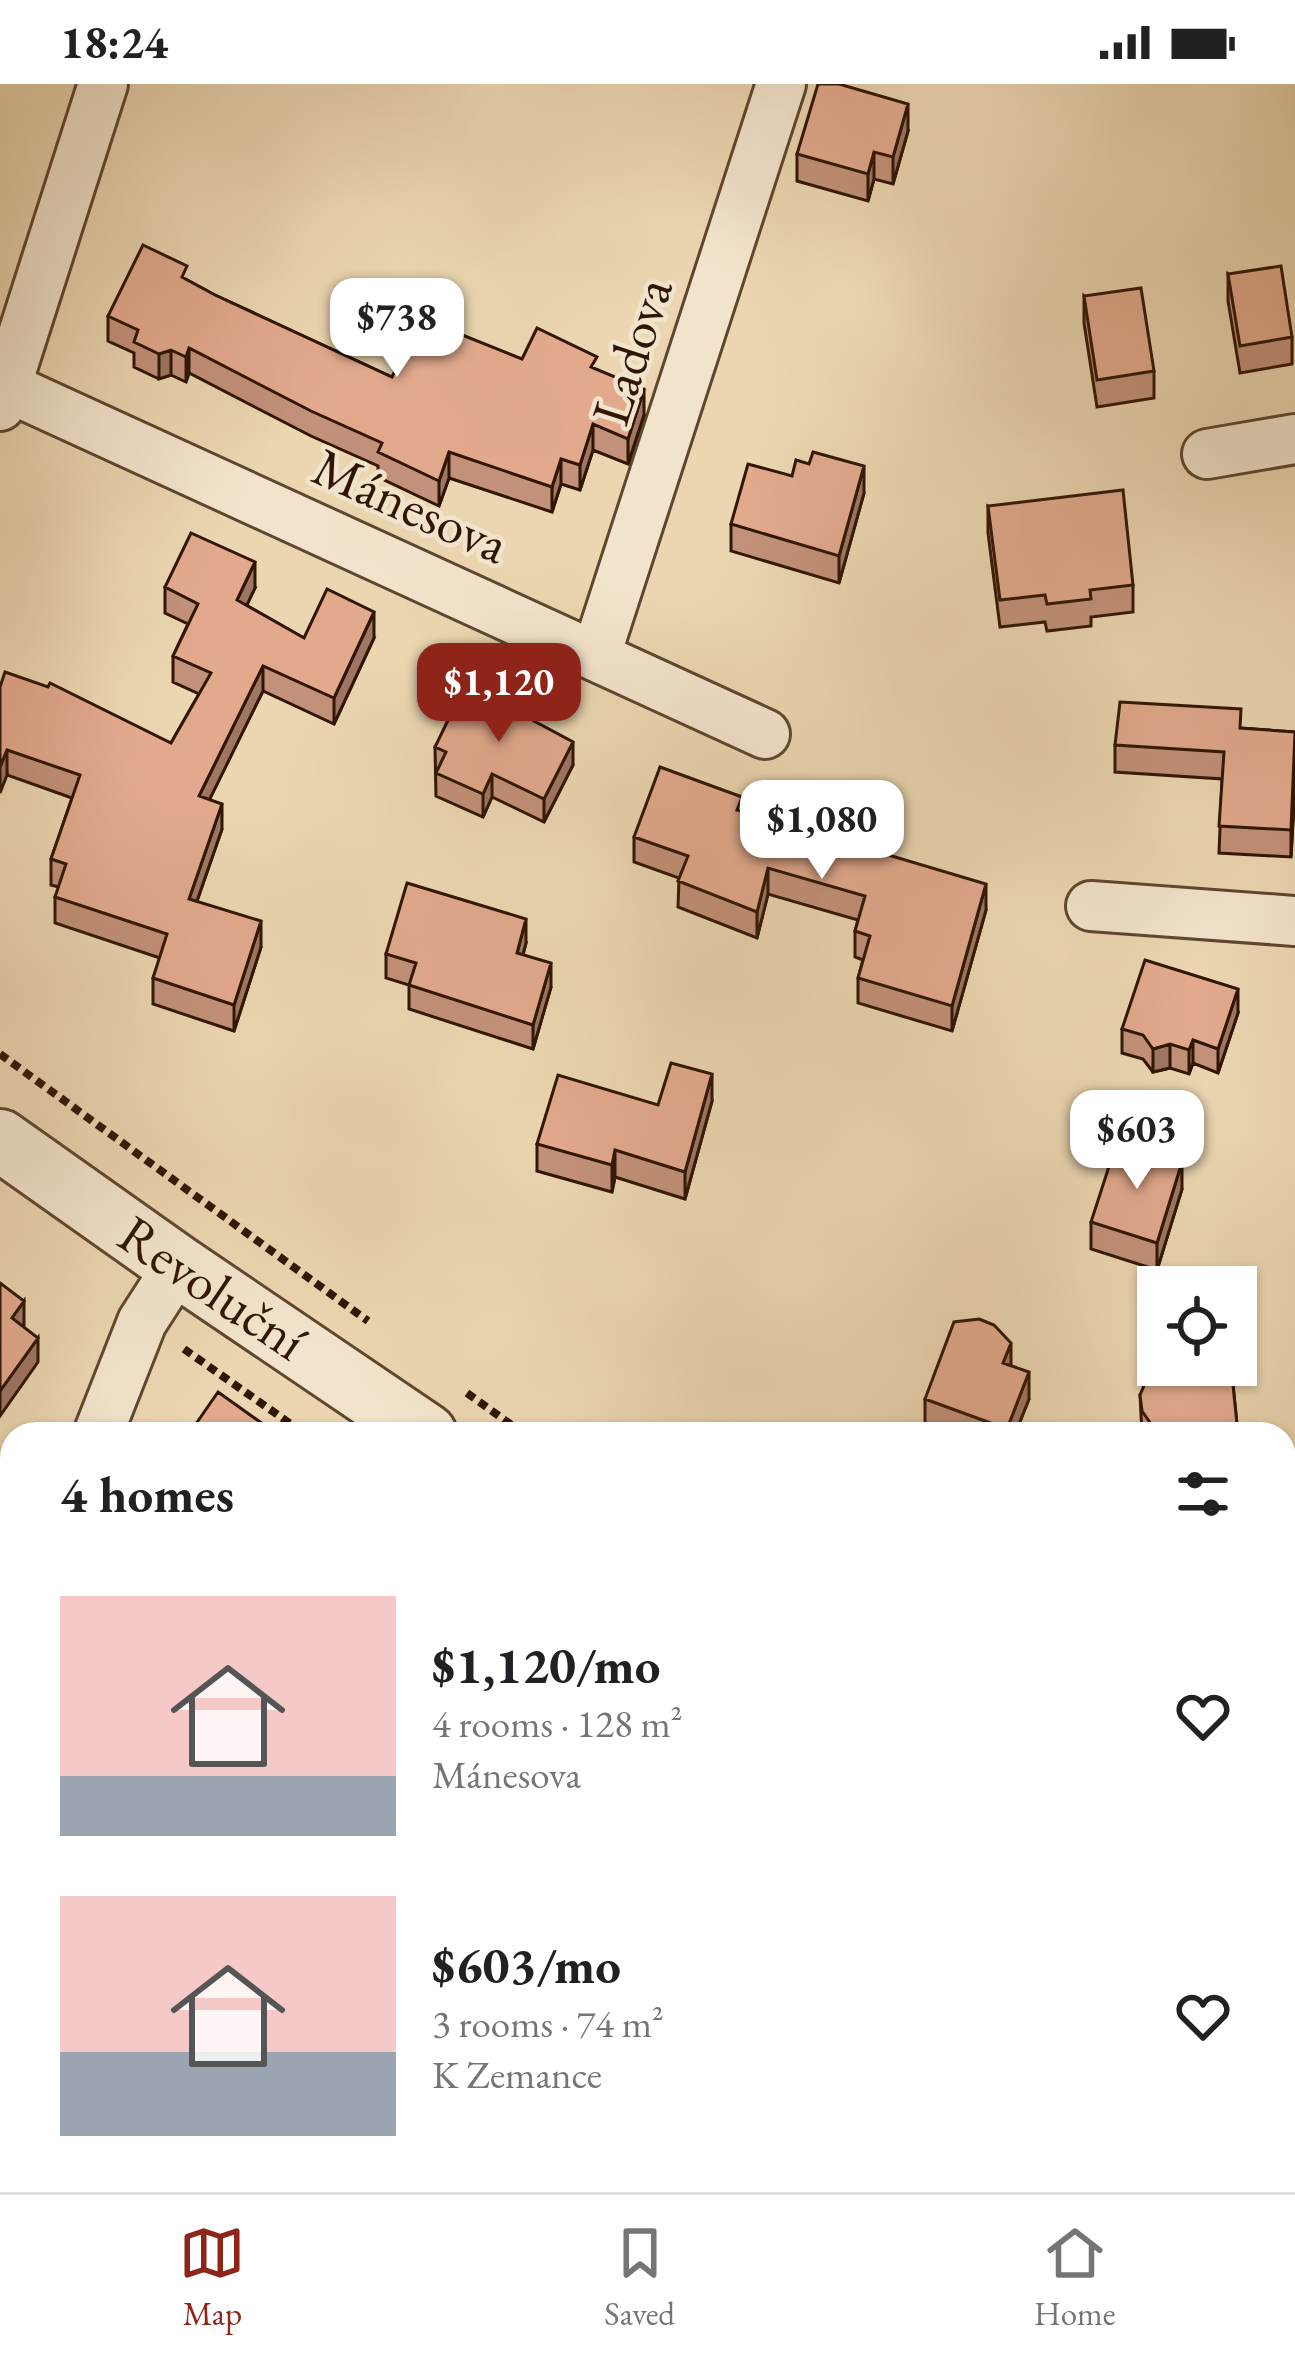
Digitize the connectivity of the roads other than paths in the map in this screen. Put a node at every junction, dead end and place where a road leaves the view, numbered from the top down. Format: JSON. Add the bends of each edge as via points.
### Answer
{"nodes":[{"id":1,"x":103,"y":84,"type":"edge"},
{"id":2,"x":781,"y":84,"type":"edge"},
{"id":3,"x":3,"y":397,"type":"edge"},
{"id":4,"x":1295,"y":439,"type":"edge"},
{"id":5,"x":1207,"y":454,"type":"dead end"},
{"id":6,"x":596,"y":655,"type":"junction"},
{"id":7,"x":765,"y":734,"type":"dead end"},
{"id":8,"x":1091,"y":907,"type":"dead end"},
{"id":9,"x":1295,"y":921,"type":"edge"},
{"id":10,"x":0,"y":1140,"type":"edge"},
{"id":11,"x":178,"y":1266,"type":"junction"},
{"id":12,"x":446,"y":1413,"type":"edge"},
{"id":13,"x":103,"y":1422,"type":"edge"}],
"edges":[{"from":1,"to":3,"type":"street"},
{"from":2,"to":6,"type":"street","name":"Ladova"},
{"from":3,"to":6,"type":"street","name":"Mánesova"},
{"from":4,"to":5,"type":"street"},
{"from":6,"to":7,"type":"street","name":"Mánesova"},
{"from":8,"to":9,"type":"street"},
{"from":10,"to":11,"type":"street","name":"Revoluční"},
{"from":11,"to":12,"type":"street","name":"Revoluční"},
{"from":11,"to":13,"type":"street","via":[[142,1322]]}]}
